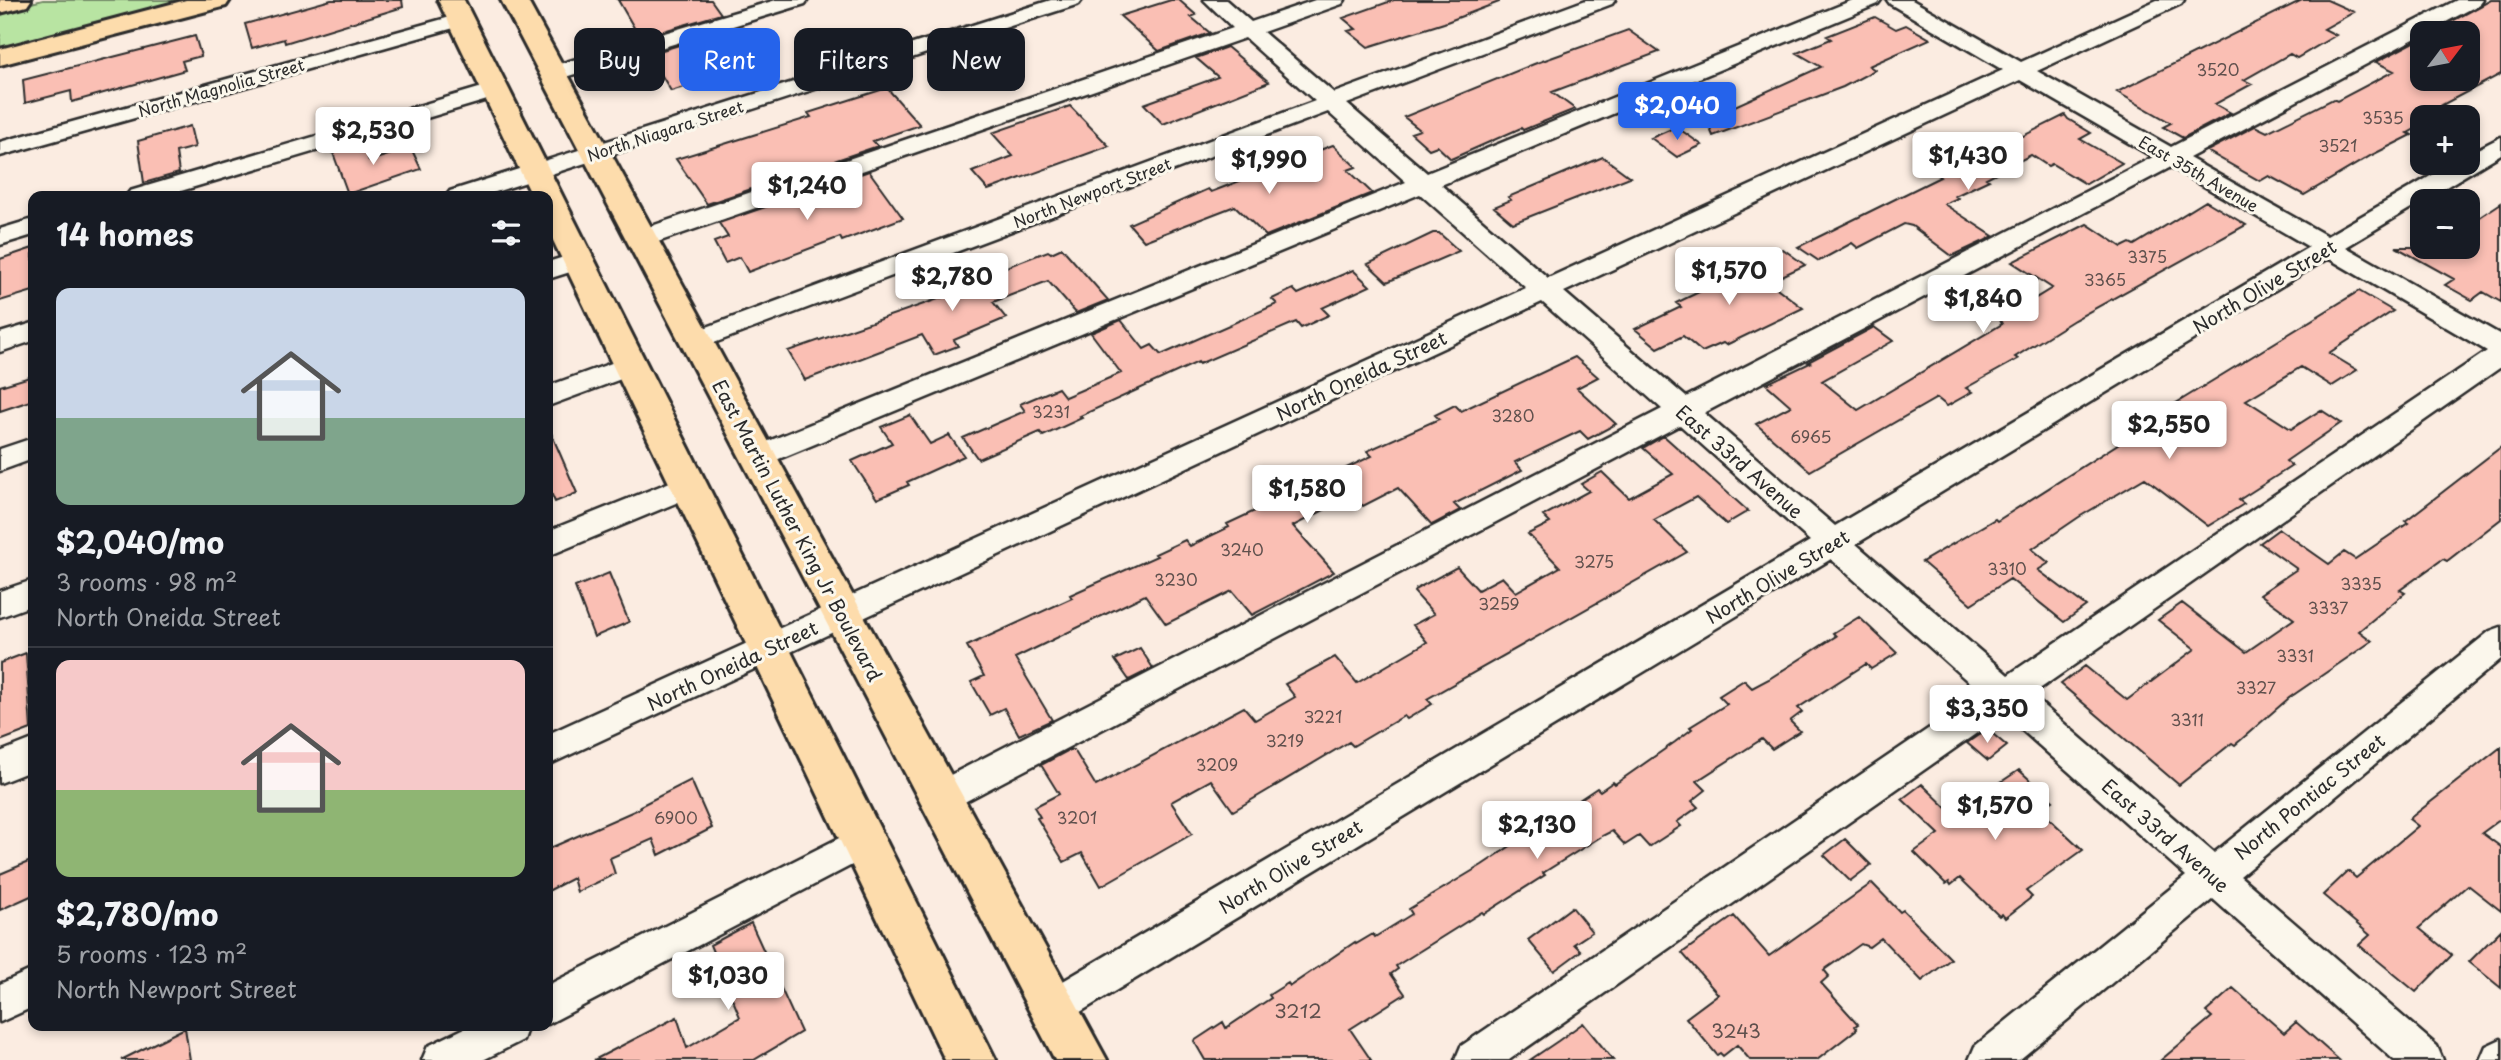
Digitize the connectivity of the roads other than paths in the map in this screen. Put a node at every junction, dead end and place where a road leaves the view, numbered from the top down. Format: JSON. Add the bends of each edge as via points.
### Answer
{"nodes":[{"id":1,"x":18,"y":0,"type":"edge"},
{"id":2,"x":218,"y":0,"type":"edge"},
{"id":3,"x":798,"y":0,"type":"edge"},
{"id":4,"x":1072,"y":0,"type":"edge"},
{"id":5,"x":1214,"y":0,"type":"edge"},
{"id":6,"x":1335,"y":0,"type":"edge"},
{"id":7,"x":1605,"y":0,"type":"edge"},
{"id":8,"x":1871,"y":0,"type":"edge"},
{"id":9,"x":1897,"y":0,"type":"edge"},
{"id":10,"x":2174,"y":0,"type":"edge"},
{"id":11,"x":2473,"y":0,"type":"edge"},
{"id":12,"x":521,"y":1,"type":"edge"},
{"id":13,"x":0,"y":5,"type":"edge"},
{"id":14,"x":451,"y":15,"type":"edge"},
{"id":15,"x":1248,"y":30,"type":"junction"},
{"id":16,"x":0,"y":57,"type":"edge"},
{"id":17,"x":2021,"y":71,"type":"junction"},
{"id":18,"x":554,"y":73,"type":"junction"},
{"id":19,"x":496,"y":90,"type":"junction"},
{"id":20,"x":1332,"y":102,"type":"junction"},
{"id":21,"x":2501,"y":145,"type":"edge"},
{"id":22,"x":0,"y":149,"type":"edge"},
{"id":23,"x":597,"y":152,"type":"junction"},
{"id":24,"x":2169,"y":156,"type":"junction"},
{"id":25,"x":536,"y":171,"type":"junction"},
{"id":26,"x":1425,"y":184,"type":"junction"},
{"id":27,"x":155,"y":191,"type":"edge"},
{"id":28,"x":474,"y":191,"type":"edge"},
{"id":29,"x":542,"y":191,"type":"edge"},
{"id":30,"x":553,"y":228,"type":"edge"},
{"id":31,"x":28,"y":229,"type":"edge"},
{"id":32,"x":0,"y":237,"type":"edge"},
{"id":33,"x":643,"y":238,"type":"junction"},
{"id":34,"x":2328,"y":247,"type":"junction"},
{"id":35,"x":564,"y":265,"type":"edge"},
{"id":36,"x":1545,"y":290,"type":"junction"},
{"id":37,"x":28,"y":334,"type":"edge"},
{"id":38,"x":698,"y":341,"type":"junction"},
{"id":39,"x":0,"y":343,"type":"edge"},
{"id":40,"x":2501,"y":347,"type":"edge"},
{"id":41,"x":2501,"y":354,"type":"edge"},
{"id":42,"x":631,"y":365,"type":"junction"},
{"id":43,"x":553,"y":394,"type":"edge"},
{"id":44,"x":1682,"y":410,"type":"junction"},
{"id":45,"x":28,"y":450,"type":"edge"},
{"id":46,"x":759,"y":456,"type":"junction"},
{"id":47,"x":0,"y":460,"type":"edge"},
{"id":48,"x":690,"y":485,"type":"junction"},
{"id":49,"x":553,"y":542,"type":"edge"},
{"id":50,"x":1833,"y":543,"type":"junction"},
{"id":51,"x":28,"y":594,"type":"edge"},
{"id":52,"x":0,"y":604,"type":"edge"},
{"id":53,"x":843,"y":614,"type":"junction"},
{"id":54,"x":2501,"y":640,"type":"edge"},
{"id":55,"x":771,"y":647,"type":"junction"},
{"id":56,"x":2006,"y":695,"type":"junction"},
{"id":57,"x":553,"y":748,"type":"edge"},
{"id":58,"x":28,"y":756,"type":"edge"},
{"id":59,"x":0,"y":768,"type":"edge"},
{"id":60,"x":941,"y":797,"type":"junction"},
{"id":61,"x":865,"y":841,"type":"junction"},
{"id":62,"x":2212,"y":875,"type":"junction"},
{"id":63,"x":28,"y":990,"type":"edge"},
{"id":64,"x":553,"y":1002,"type":"edge"},
{"id":65,"x":0,"y":1003,"type":"edge"},
{"id":66,"x":1054,"y":1007,"type":"junction"},
{"id":67,"x":499,"y":1031,"type":"edge"},
{"id":68,"x":968,"y":1059,"type":"edge"},
{"id":69,"x":442,"y":1060,"type":"edge"},
{"id":70,"x":1082,"y":1060,"type":"edge"},
{"id":71,"x":1475,"y":1060,"type":"edge"},
{"id":72,"x":1989,"y":1060,"type":"edge"},
{"id":73,"x":2423,"y":1060,"type":"edge"}],
"edges":[{"from":1,"to":13,"type":"main road"},
{"from":2,"to":16,"type":"main road"},
{"from":3,"to":18,"type":"street"},
{"from":4,"to":23,"type":"street","name":"North Niagara Street"},
{"from":5,"to":15,"type":"street","name":"East 33rd Avenue"},
{"from":6,"to":15,"type":"street"},
{"from":7,"to":20,"type":"street","name":"North Newport Street"},
{"from":8,"to":26,"type":"street"},
{"from":9,"to":17,"type":"street","name":"East 35th Avenue"},
{"from":10,"to":17,"type":"street","name":"North Oneida Street"},
{"from":11,"to":24,"type":"street"},
{"from":12,"to":18,"type":"main road","name":"East Martin Luther King Jr Boulevard"},
{"from":14,"to":19,"type":"main road"},
{"from":14,"to":22,"type":"street","name":"North Magnolia Street"},
{"from":15,"to":20,"type":"street","name":"East 33rd Avenue"},
{"from":15,"to":33,"type":"street"},
{"from":17,"to":24,"type":"street","name":"East 35th Avenue"},
{"from":17,"to":36,"type":"street","name":"North Oneida Street"},
{"from":18,"to":23,"type":"main road","name":"East Martin Luther King Jr Boulevard"},
{"from":19,"to":25,"type":"main road"},
{"from":19,"to":27,"type":"street"},
{"from":20,"to":26,"type":"street","name":"East 33rd Avenue"},
{"from":20,"to":38,"type":"street","name":"North Newport Street"},
{"from":21,"to":34,"type":"street","name":"North Olive Street"},
{"from":23,"to":25,"type":"street","name":"North Niagara Street"},
{"from":23,"to":33,"type":"main road","name":"East Martin Luther King Jr Boulevard"},
{"from":24,"to":34,"type":"street","name":"East 35th Avenue"},
{"from":24,"to":44,"type":"street"},
{"from":25,"to":28,"type":"street","name":"North Niagara Street"},
{"from":25,"to":29,"type":"main road"},
{"from":26,"to":36,"type":"street","name":"East 33rd Avenue"},
{"from":26,"to":46,"type":"street"},
{"from":30,"to":35,"type":"main road"},
{"from":31,"to":32,"type":"street"},
{"from":33,"to":38,"type":"main road","name":"East Martin Luther King Jr Boulevard"},
{"from":34,"to":40,"type":"street","name":"East 35th Avenue"},
{"from":34,"to":50,"type":"street","name":"North Olive Street"},
{"from":35,"to":42,"type":"main road"},
{"from":36,"to":44,"type":"street","name":"East 33rd Avenue"},
{"from":36,"to":53,"type":"street","name":"North Oneida Street"},
{"from":37,"to":39,"type":"street"},
{"from":38,"to":46,"type":"main road","name":"East Martin Luther King Jr Boulevard"},
{"from":41,"to":56,"type":"street"},
{"from":42,"to":43,"type":"street"},
{"from":42,"to":48,"type":"main road"},
{"from":44,"to":50,"type":"street","name":"East 33rd Avenue"},
{"from":44,"to":60,"type":"street"},
{"from":45,"to":47,"type":"street"},
{"from":46,"to":53,"type":"main road","name":"East Martin Luther King Jr Boulevard"},
{"from":48,"to":49,"type":"street"},
{"from":48,"to":55,"type":"main road"},
{"from":50,"to":56,"type":"street","name":"East 33rd Avenue"},
{"from":50,"to":66,"type":"street","name":"North Olive Street"},
{"from":51,"to":52,"type":"street"},
{"from":53,"to":55,"type":"street","name":"North Oneida Street"},
{"from":53,"to":60,"type":"main road","name":"East Martin Luther King Jr Boulevard"},
{"from":54,"to":62,"type":"street","name":"North Pontiac Street"},
{"from":55,"to":57,"type":"street","name":"North Oneida Street"},
{"from":55,"to":61,"type":"main road"},
{"from":56,"to":62,"type":"street","name":"East 33rd Avenue"},
{"from":56,"to":71,"type":"street"},
{"from":58,"to":59,"type":"street"},
{"from":60,"to":66,"type":"main road","name":"East Martin Luther King Jr Boulevard"},
{"from":61,"to":64,"type":"street"},
{"from":61,"to":68,"type":"main road"},
{"from":62,"to":72,"type":"street","name":"North Pontiac Street"},
{"from":62,"to":73,"type":"street","name":"East 33rd Avenue"},
{"from":63,"to":65,"type":"street"},
{"from":66,"to":70,"type":"main road","name":"East Martin Luther King Jr Boulevard"},
{"from":67,"to":69,"type":"street"}]}
